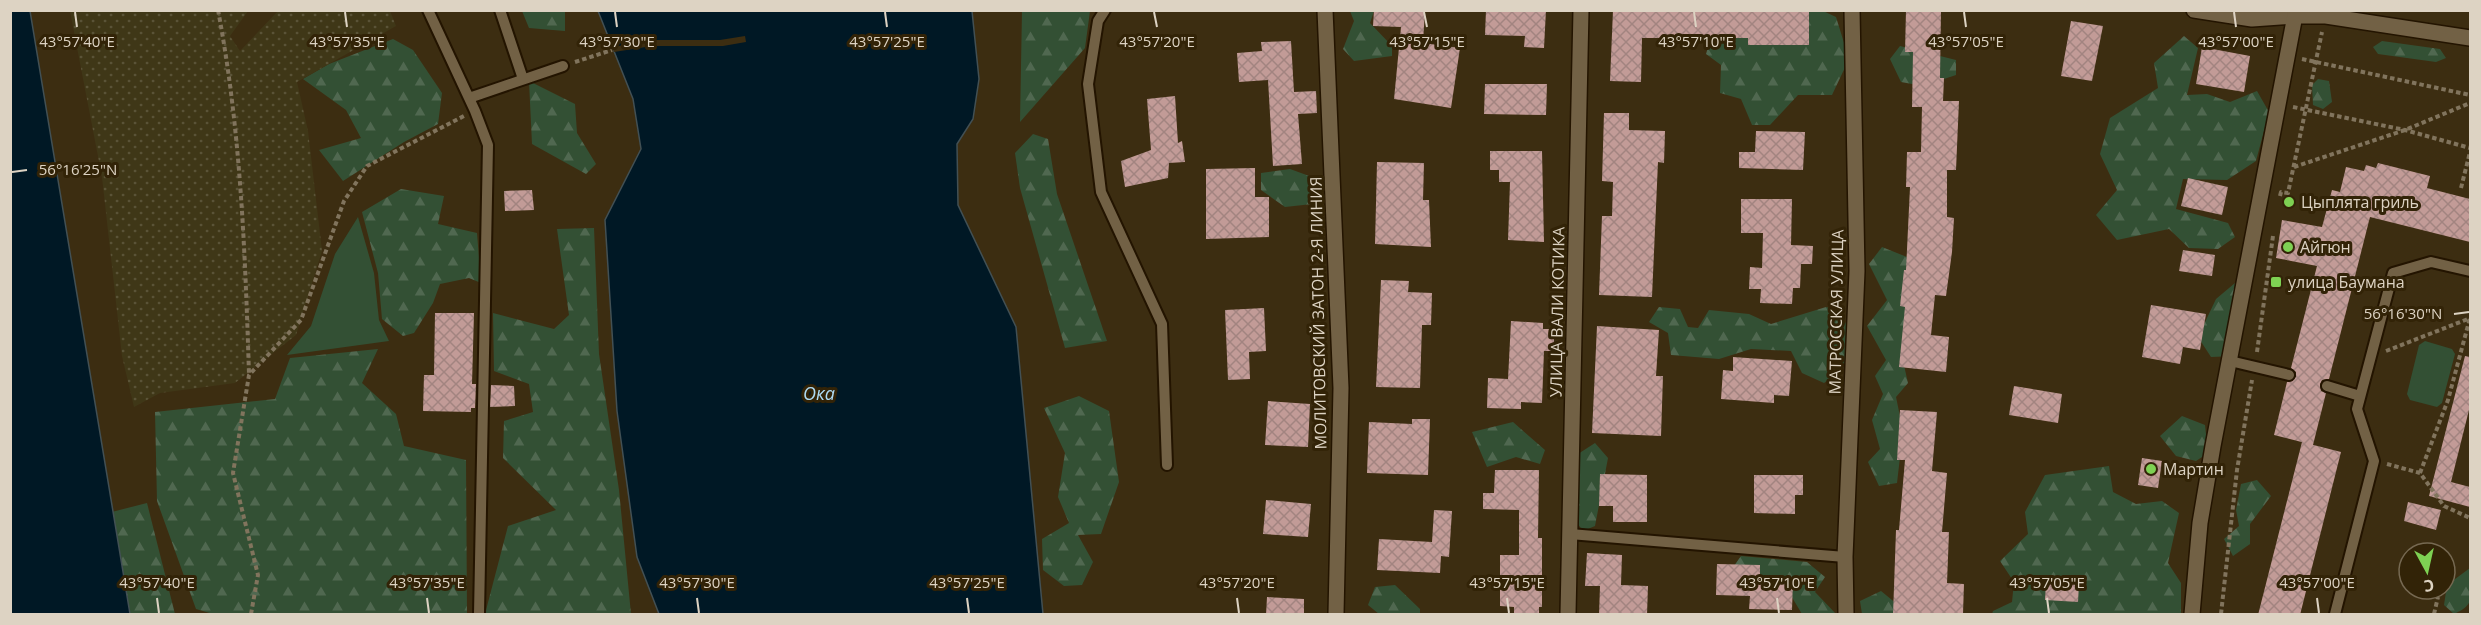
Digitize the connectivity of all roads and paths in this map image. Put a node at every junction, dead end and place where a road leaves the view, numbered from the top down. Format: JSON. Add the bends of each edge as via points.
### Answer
{"nodes":[{"id":1,"x":218,"y":10,"type":"edge"},
{"id":2,"x":428,"y":10,"type":"edge"},
{"id":3,"x":500,"y":10,"type":"edge"},
{"id":4,"x":1105,"y":10,"type":"edge"},
{"id":5,"x":1325,"y":10,"type":"edge"},
{"id":6,"x":1581,"y":10,"type":"edge"},
{"id":7,"x":1852,"y":10,"type":"edge"},
{"id":8,"x":2194,"y":10,"type":"edge"},
{"id":9,"x":2295,"y":13,"type":"edge"},
{"id":10,"x":2326,"y":16,"type":"junction"},
{"id":11,"x":2470,"y":38,"type":"edge"},
{"id":12,"x":612,"y":50,"type":"dead end"},
{"id":13,"x":2287,"y":56,"type":"junction"},
{"id":14,"x":2315,"y":62,"type":"junction"},
{"id":15,"x":563,"y":66,"type":"joint"},
{"id":16,"x":523,"y":79,"type":"junction"},
{"id":17,"x":2470,"y":95,"type":"edge"},
{"id":18,"x":469,"y":98,"type":"junction"},
{"id":19,"x":2470,"y":103,"type":"edge"},
{"id":20,"x":2277,"y":105,"type":"junction"},
{"id":21,"x":2305,"y":109,"type":"junction"},
{"id":22,"x":475,"y":111,"type":"junction"},
{"id":23,"x":2405,"y":130,"type":"junction"},
{"id":24,"x":2470,"y":150,"type":"edge"},
{"id":25,"x":2294,"y":167,"type":"junction"},
{"id":26,"x":2461,"y":188,"type":"dead end"},
{"id":27,"x":2279,"y":203,"type":"dead end"},
{"id":28,"x":2275,"y":226,"type":"dead end"},
{"id":29,"x":2470,"y":271,"type":"edge"},
{"id":30,"x":2470,"y":318,"type":"edge"},
{"id":31,"x":2370,"y":358,"type":"junction"},
{"id":32,"x":2230,"y":361,"type":"junction"},
{"id":33,"x":2254,"y":365,"type":"junction"},
{"id":34,"x":249,"y":375,"type":"junction"},
{"id":35,"x":2289,"y":375,"type":"dead end"},
{"id":36,"x":2327,"y":387,"type":"dead end"},
{"id":37,"x":2360,"y":396,"type":"junction"},
{"id":38,"x":2374,"y":461,"type":"junction"},
{"id":39,"x":1167,"y":465,"type":"dead end"},
{"id":40,"x":2420,"y":473,"type":"junction"},
{"id":41,"x":2470,"y":518,"type":"edge"},
{"id":42,"x":1570,"y":534,"type":"junction"},
{"id":43,"x":1845,"y":557,"type":"junction"},
{"id":44,"x":251,"y":615,"type":"edge"},
{"id":45,"x":479,"y":615,"type":"edge"},
{"id":46,"x":1336,"y":615,"type":"edge"},
{"id":47,"x":1568,"y":615,"type":"edge"},
{"id":48,"x":1846,"y":615,"type":"edge"},
{"id":49,"x":2192,"y":615,"type":"edge"},
{"id":50,"x":2221,"y":615,"type":"edge"},
{"id":51,"x":2335,"y":615,"type":"edge"}],
"edges":[{"from":1,"to":34,"type":"path","via":[[237,146]]},
{"from":2,"to":18,"type":"lane"},
{"from":3,"to":16,"type":"lane"},
{"from":4,"to":39,"type":"lane","via":[[1098,21],[1088,84],[1101,192],[1162,324]]},
{"from":5,"to":46,"type":"street","name":"МОЛИТОВСКИЙ ЗАТОН 2-Я ЛИНИЯ","via":[[1341,388]]},
{"from":6,"to":42,"type":"street","name":"УЛИЦА ВАЛИ КОТИКА"},
{"from":7,"to":43,"type":"street","name":"МАТРОССКАЯ УЛИЦА","via":[[1857,271]]},
{"from":8,"to":9,"type":"street","via":[[2252,20]]},
{"from":9,"to":10,"type":"street"},
{"from":9,"to":13,"type":"street"},
{"from":10,"to":11,"type":"street"},
{"from":10,"to":14,"type":"path"},
{"from":12,"to":15,"type":"path"},
{"from":13,"to":14,"type":"path"},
{"from":13,"to":20,"type":"street"},
{"from":14,"to":17,"type":"path"},
{"from":14,"to":21,"type":"path"},
{"from":15,"to":16,"type":"lane"},
{"from":16,"to":18,"type":"lane"},
{"from":18,"to":22,"type":"lane"},
{"from":19,"to":23,"type":"path"},
{"from":20,"to":21,"type":"path"},
{"from":20,"to":32,"type":"street"},
{"from":21,"to":23,"type":"path"},
{"from":21,"to":25,"type":"path"},
{"from":22,"to":34,"type":"path","via":[[367,166],[344,201],[301,320]]},
{"from":22,"to":45,"type":"lane","via":[[488,146]]},
{"from":23,"to":24,"type":"path"},
{"from":23,"to":25,"type":"path"},
{"from":24,"to":26,"type":"path"},
{"from":25,"to":27,"type":"path","via":[[2288,193],[2281,192]]},
{"from":28,"to":33,"type":"path"},
{"from":29,"to":31,"type":"lane","via":[[2432,262],[2392,273]]},
{"from":30,"to":31,"type":"path"},
{"from":30,"to":40,"type":"path","via":[[2448,400]]},
{"from":31,"to":37,"type":"lane"},
{"from":32,"to":33,"type":"lane"},
{"from":32,"to":49,"type":"street","via":[[2200,523]]},
{"from":33,"to":35,"type":"lane"},
{"from":33,"to":50,"type":"path","via":[[2237,470]]},
{"from":34,"to":44,"type":"path","via":[[233,473],[258,575]]},
{"from":36,"to":37,"type":"lane"},
{"from":37,"to":38,"type":"lane","via":[[2357,409]]},
{"from":38,"to":40,"type":"path"},
{"from":38,"to":51,"type":"lane"},
{"from":40,"to":41,"type":"path","via":[[2444,506]]},
{"from":42,"to":43,"type":"lane"},
{"from":42,"to":47,"type":"street","name":"УЛИЦА ВАЛИ КОТИКА"},
{"from":43,"to":48,"type":"street","name":"МАТРОССКАЯ УЛИЦА"}]}
